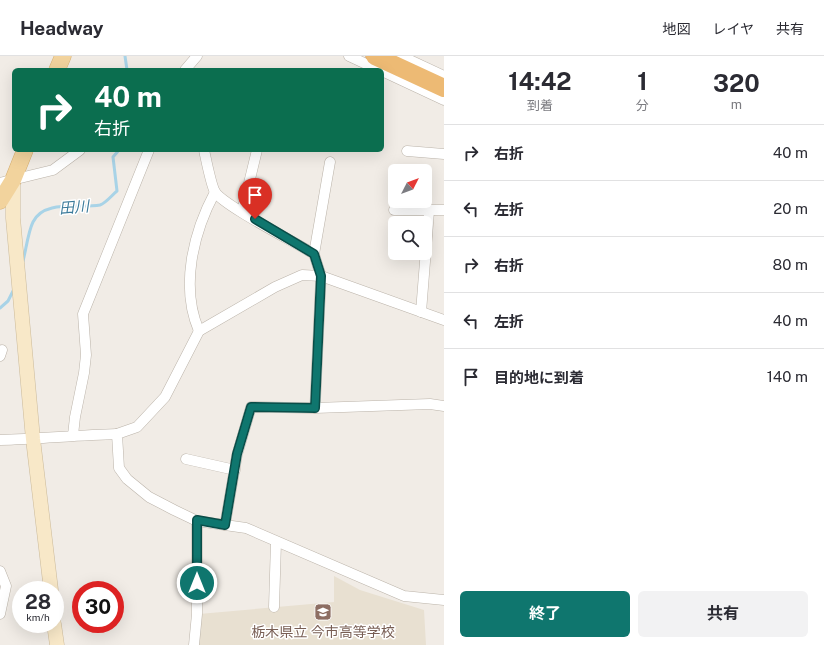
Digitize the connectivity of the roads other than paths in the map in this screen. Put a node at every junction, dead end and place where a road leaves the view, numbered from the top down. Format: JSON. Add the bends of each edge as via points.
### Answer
{"nodes":[{"id":1,"x":63,"y":56,"type":"edge"},
{"id":2,"x":197,"y":56,"type":"edge"},
{"id":3,"x":349,"y":56,"type":"edge"},
{"id":4,"x":375,"y":56,"type":"edge"},
{"id":5,"x":401,"y":56,"type":"edge"},
{"id":6,"x":58,"y":68,"type":"edge"},
{"id":7,"x":187,"y":68,"type":"edge"},
{"id":8,"x":375,"y":68,"type":"edge"},
{"id":9,"x":384,"y":72,"type":"edge"},
{"id":10,"x":444,"y":76,"type":"edge"},
{"id":11,"x":444,"y":88,"type":"edge"},
{"id":12,"x":444,"y":100,"type":"edge"},
{"id":13,"x":408,"y":151,"type":"dead end"},
{"id":14,"x":24,"y":152,"type":"edge"},
{"id":15,"x":77,"y":152,"type":"edge"},
{"id":16,"x":148,"y":152,"type":"edge"},
{"id":17,"x":205,"y":152,"type":"edge"},
{"id":18,"x":257,"y":152,"type":"edge"},
{"id":19,"x":444,"y":154,"type":"edge"},
{"id":20,"x":330,"y":162,"type":"dead end"},
{"id":21,"x":6,"y":182,"type":"edge"},
{"id":22,"x":215,"y":192,"type":"junction"},
{"id":23,"x":0,"y":201,"type":"edge"},
{"id":24,"x":394,"y":210,"type":"dead end"},
{"id":25,"x":444,"y":210,"type":"edge"},
{"id":26,"x":429,"y":211,"type":"junction"},
{"id":27,"x":242,"y":212,"type":"junction"},
{"id":28,"x":314,"y":254,"type":"junction"},
{"id":29,"x":321,"y":276,"type":"junction"},
{"id":30,"x":421,"y":312,"type":"junction"},
{"id":31,"x":444,"y":320,"type":"edge"},
{"id":32,"x":199,"y":331,"type":"junction"},
{"id":33,"x":444,"y":406,"type":"edge"},
{"id":34,"x":315,"y":408,"type":"junction"},
{"id":35,"x":117,"y":434,"type":"junction"},
{"id":36,"x":73,"y":435,"type":"junction"},
{"id":37,"x":33,"y":439,"type":"junction"},
{"id":38,"x":0,"y":440,"type":"edge"},
{"id":39,"x":186,"y":459,"type":"dead end"},
{"id":40,"x":235,"y":470,"type":"junction"},
{"id":41,"x":197,"y":520,"type":"junction"},
{"id":42,"x":225,"y":525,"type":"junction"},
{"id":43,"x":276,"y":542,"type":"junction"},
{"id":44,"x":0,"y":571,"type":"edge"},
{"id":45,"x":50,"y":581,"type":"edge"},
{"id":46,"x":444,"y":600,"type":"edge"},
{"id":47,"x":274,"y":607,"type":"dead end"},
{"id":48,"x":0,"y":614,"type":"edge"},
{"id":49,"x":55,"y":633,"type":"edge"},
{"id":50,"x":57,"y":645,"type":"edge"},
{"id":51,"x":194,"y":645,"type":"edge"}],
"edges":[{"from":1,"to":6,"type":"main road"},
{"from":2,"to":7,"type":"street"},
{"from":3,"to":8,"type":"street"},
{"from":4,"to":11,"type":"highway"},
{"from":5,"to":10,"type":"street"},
{"from":9,"to":12,"type":"street"},
{"from":13,"to":19,"type":"street"},
{"from":14,"to":21,"type":"main road"},
{"from":15,"to":21,"type":"street","via":[[53,170]]},
{"from":16,"to":36,"type":"street","via":[[83,314],[85,361]]},
{"from":17,"to":22,"type":"street"},
{"from":18,"to":27,"type":"street"},
{"from":20,"to":28,"type":"street"},
{"from":21,"to":23,"type":"main road"},
{"from":21,"to":37,"type":"street","via":[[13,218]]},
{"from":22,"to":27,"type":"street"},
{"from":22,"to":32,"type":"street","via":[[198,233],[190,276],[193,316]]},
{"from":24,"to":26,"type":"street"},
{"from":25,"to":26,"type":"street"},
{"from":26,"to":30,"type":"street"},
{"from":27,"to":28,"type":"street"},
{"from":28,"to":29,"type":"street"},
{"from":29,"to":30,"type":"street"},
{"from":29,"to":32,"type":"street","via":[[302,275]]},
{"from":29,"to":34,"type":"street"},
{"from":30,"to":31,"type":"street"},
{"from":32,"to":35,"type":"street","via":[[165,397],[136,428]]},
{"from":33,"to":34,"type":"street","via":[[430,404]]},
{"from":34,"to":40,"type":"street","via":[[251,407]]},
{"from":35,"to":36,"type":"street"},
{"from":35,"to":41,"type":"street","via":[[119,468],[127,479],[149,497]]},
{"from":36,"to":37,"type":"street"},
{"from":37,"to":38,"type":"street"},
{"from":37,"to":45,"type":"street"},
{"from":39,"to":40,"type":"street"},
{"from":40,"to":42,"type":"street"},
{"from":41,"to":42,"type":"street"},
{"from":41,"to":51,"type":"street","via":[[197,614]]},
{"from":42,"to":43,"type":"street","via":[[246,528]]},
{"from":43,"to":46,"type":"street","via":[[404,596]]},
{"from":43,"to":47,"type":"street"},
{"from":44,"to":48,"type":"street","via":[[6,586]]},
{"from":49,"to":50,"type":"street"}]}
